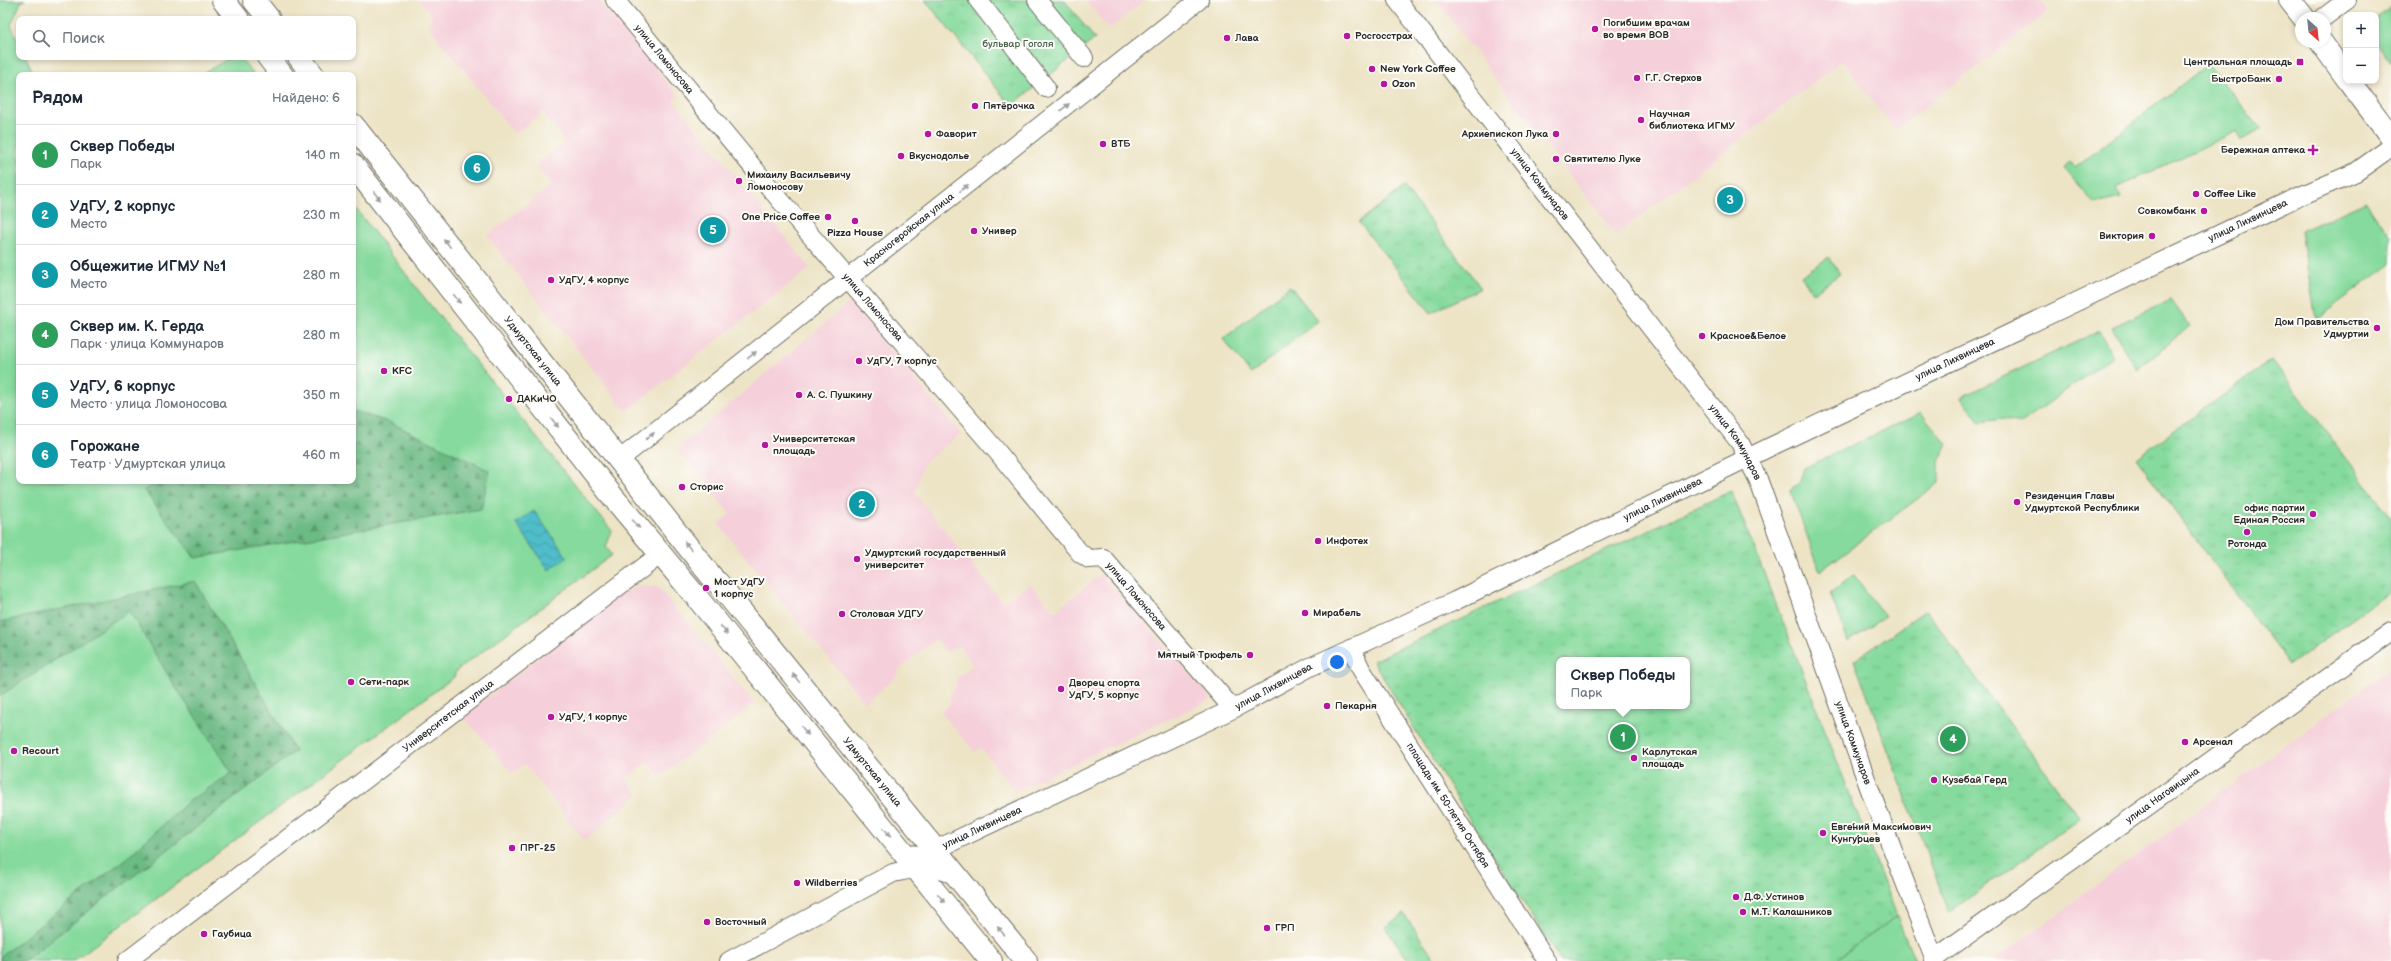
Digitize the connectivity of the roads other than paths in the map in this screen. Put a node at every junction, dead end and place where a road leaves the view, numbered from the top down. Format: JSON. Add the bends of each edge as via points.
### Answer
{"nodes":[{"id":1,"x":223,"y":0,"type":"edge"},
{"id":2,"x":254,"y":0,"type":"edge"},
{"id":3,"x":616,"y":0,"type":"edge"},
{"id":4,"x":978,"y":0,"type":"edge"},
{"id":5,"x":1037,"y":0,"type":"edge"},
{"id":6,"x":1199,"y":0,"type":"edge"},
{"id":7,"x":1397,"y":0,"type":"edge"},
{"id":8,"x":2290,"y":0,"type":"edge"},
{"id":9,"x":2347,"y":0,"type":"edge"},
{"id":10,"x":2299,"y":12,"type":"edge"},
{"id":11,"x":2331,"y":12,"type":"edge"},
{"id":12,"x":236,"y":16,"type":"edge"},
{"id":13,"x":267,"y":16,"type":"edge"},
{"id":14,"x":2325,"y":48,"type":"edge"},
{"id":15,"x":1084,"y":58,"type":"dead end"},
{"id":16,"x":270,"y":60,"type":"edge"},
{"id":17,"x":301,"y":60,"type":"edge"},
{"id":18,"x":280,"y":72,"type":"edge"},
{"id":19,"x":311,"y":72,"type":"edge"},
{"id":20,"x":2343,"y":73,"type":"edge"},
{"id":21,"x":2351,"y":84,"type":"edge"},
{"id":22,"x":1046,"y":88,"type":"dead end"},
{"id":23,"x":356,"y":133,"type":"edge"},
{"id":24,"x":2391,"y":137,"type":"edge"},
{"id":25,"x":2391,"y":147,"type":"edge"},
{"id":26,"x":356,"y":169,"type":"edge"},
{"id":27,"x":849,"y":280,"type":"junction"},
{"id":28,"x":1748,"y":458,"type":"junction"},
{"id":29,"x":619,"y":460,"type":"junction"},
{"id":30,"x":661,"y":554,"type":"junction"},
{"id":31,"x":2391,"y":632,"type":"edge"},
{"id":32,"x":1351,"y":648,"type":"junction"},
{"id":33,"x":1234,"y":709,"type":"junction"},
{"id":34,"x":848,"y":743,"type":"junction"},
{"id":35,"x":827,"y":759,"type":"junction"},
{"id":36,"x":935,"y":850,"type":"junction"},
{"id":37,"x":911,"y":861,"type":"junction"},
{"id":38,"x":955,"y":875,"type":"junction"},
{"id":39,"x":1934,"y":960,"type":"edge"},
{"id":40,"x":127,"y":961,"type":"edge"},
{"id":41,"x":729,"y":961,"type":"edge"},
{"id":42,"x":991,"y":961,"type":"edge"},
{"id":43,"x":1026,"y":961,"type":"edge"},
{"id":44,"x":1547,"y":961,"type":"edge"}],
"edges":[{"from":1,"to":12,"type":"main road"},
{"from":2,"to":13,"type":"main road"},
{"from":3,"to":27,"type":"street","name":"улица Ломоносова"},
{"from":4,"to":22,"type":"street"},
{"from":5,"to":15,"type":"street"},
{"from":27,"to":6,"type":"street","name":"Красногеройская улица","one_way":true},
{"from":7,"to":28,"type":"street","name":"улица Коммунаров","via":[[1729,428]]},
{"from":8,"to":10,"type":"main road"},
{"from":9,"to":11,"type":"street"},
{"from":14,"to":20,"type":"main road"},
{"from":16,"to":18,"type":"main road"},
{"from":17,"to":19,"type":"main road"},
{"from":21,"to":24,"type":"main road"},
{"from":29,"to":23,"type":"main road","name":"Удмуртская улица","one_way":true},
{"from":25,"to":28,"type":"street","name":"улица Лихвинцева","via":[[2356,172],[2298,196]]},
{"from":26,"to":30,"type":"main road","one_way":true},
{"from":29,"to":27,"type":"street","name":"Красногеройская улица","one_way":true},
{"from":27,"to":33,"type":"street","name":"улица Ломоносова","via":[[1020,477],[1080,553],[1089,559],[1103,558]]},
{"from":28,"to":32,"type":"street","name":"улица Лихвинцева","via":[[1455,601]]},
{"from":28,"to":39,"type":"street","name":"улица Коммунаров","via":[[1758,479]]},
{"from":34,"to":29,"type":"main road","name":"Удмуртская улица","one_way":true},
{"from":30,"to":35,"type":"main road","one_way":true},
{"from":30,"to":40,"type":"street","name":"Университетская улица"},
{"from":31,"to":39,"type":"street","name":"улица Наговицына"},
{"from":32,"to":33,"type":"street","name":"улица Лихвинцева","via":[[1298,673]]},
{"from":32,"to":44,"type":"street","name":"площадь им. 50-летия Октября","via":[[1361,669]]},
{"from":33,"to":36,"type":"street","name":"улица Лихвинцева"},
{"from":34,"to":35,"type":"main road"},
{"from":34,"to":36,"type":"main road","name":"Удмуртская улица"},
{"from":35,"to":37,"type":"main road","one_way":true},
{"from":36,"to":37,"type":"street","name":"улица Лихвинцева"},
{"from":36,"to":38,"type":"main road","name":"Удмуртская улица"},
{"from":37,"to":38,"type":"street"},
{"from":37,"to":41,"type":"street","via":[[893,874]]},
{"from":37,"to":42,"type":"main road","one_way":true},
{"from":43,"to":38,"type":"main road","name":"Удмуртская улица","one_way":true}]}
